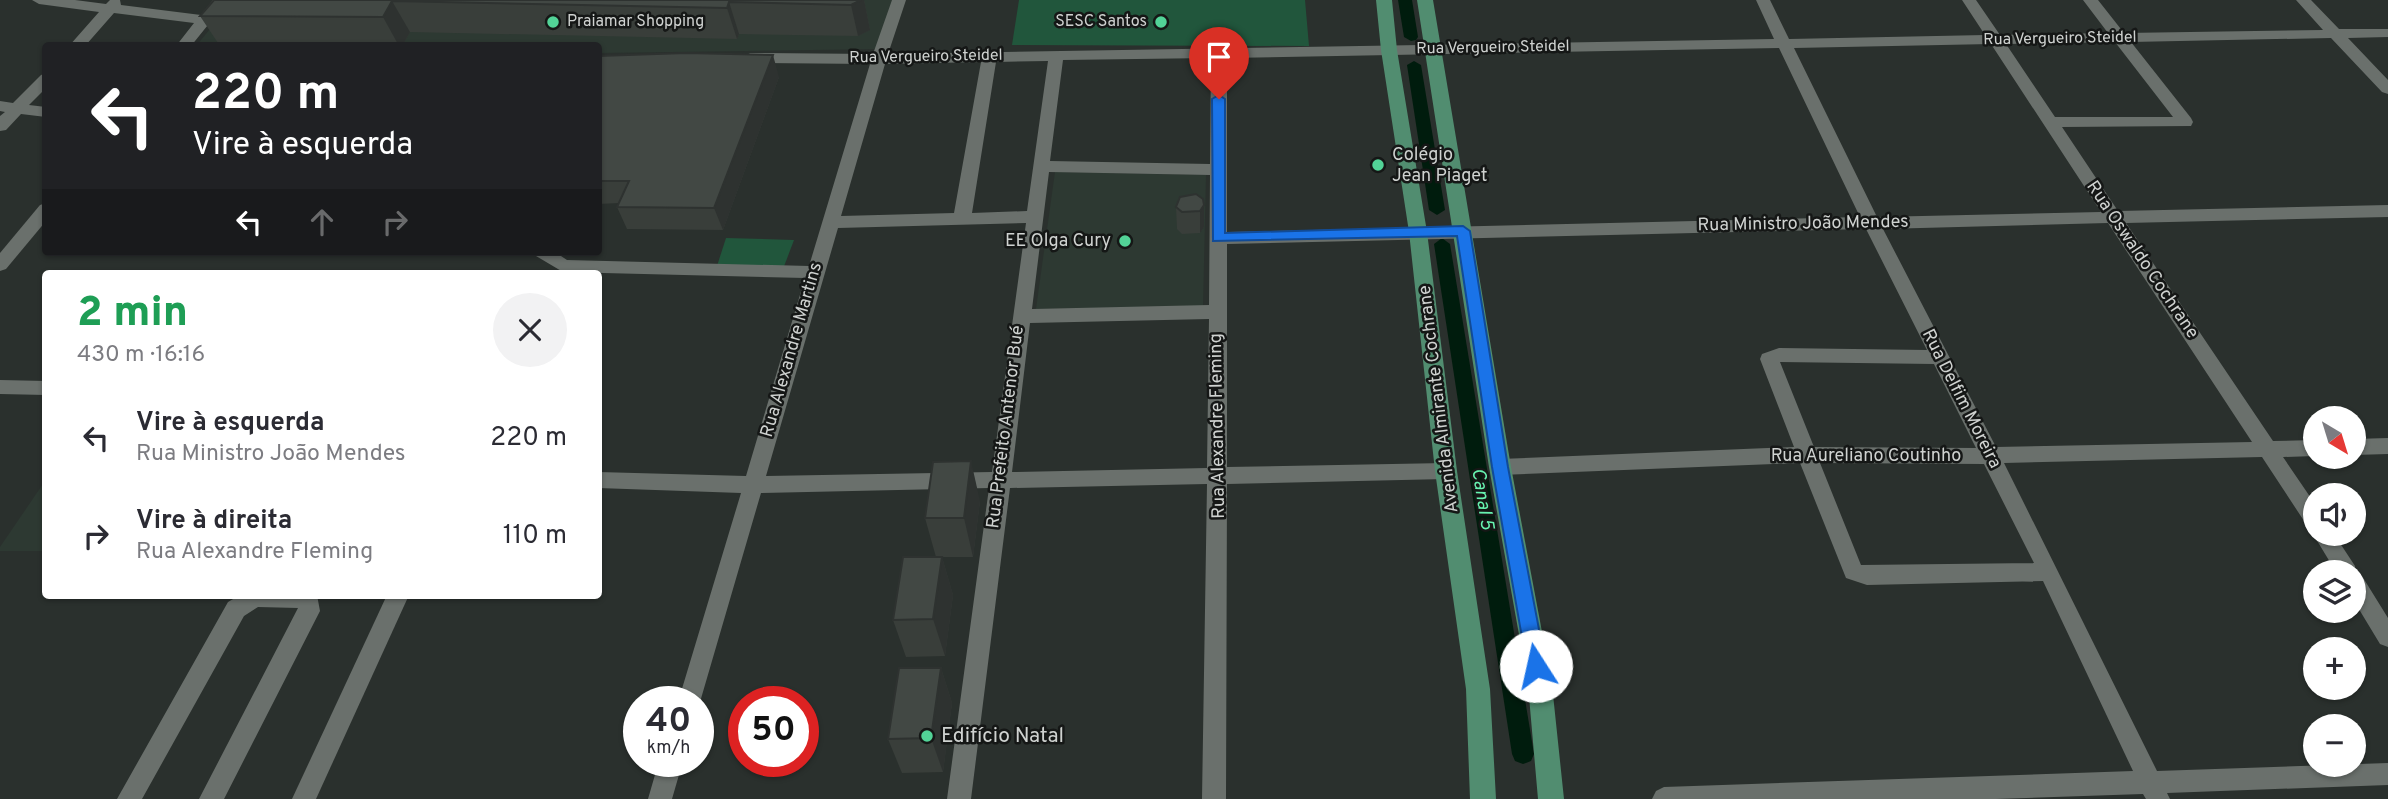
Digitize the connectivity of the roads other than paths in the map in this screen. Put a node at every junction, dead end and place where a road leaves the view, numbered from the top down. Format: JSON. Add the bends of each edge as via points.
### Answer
{"nodes":[{"id":1,"x":39,"y":0,"type":"edge"},
{"id":2,"x":221,"y":0,"type":"edge"},
{"id":3,"x":899,"y":0,"type":"edge"},
{"id":4,"x":1384,"y":0,"type":"edge"},
{"id":5,"x":1425,"y":0,"type":"edge"},
{"id":6,"x":1763,"y":0,"type":"edge"},
{"id":7,"x":1969,"y":0,"type":"edge"},
{"id":8,"x":2090,"y":0,"type":"edge"},
{"id":9,"x":2303,"y":0,"type":"edge"},
{"id":10,"x":113,"y":5,"type":"edge"},
{"id":11,"x":204,"y":20,"type":"junction"},
{"id":12,"x":2388,"y":33,"type":"edge"},
{"id":13,"x":2335,"y":34,"type":"junction"},
{"id":14,"x":2120,"y":38,"type":"junction"},
{"id":15,"x":1995,"y":40,"type":"junction"},
{"id":16,"x":80,"y":42,"type":"edge"},
{"id":17,"x":186,"y":42,"type":"edge"},
{"id":18,"x":1784,"y":43,"type":"junction"},
{"id":19,"x":1428,"y":49,"type":"junction"},
{"id":20,"x":1392,"y":50,"type":"junction"},
{"id":21,"x":1219,"y":52,"type":"junction"},
{"id":22,"x":1056,"y":55,"type":"junction"},
{"id":23,"x":989,"y":57,"type":"junction"},
{"id":24,"x":728,"y":58,"type":"edge"},
{"id":25,"x":878,"y":59,"type":"junction"},
{"id":26,"x":42,"y":82,"type":"edge"},
{"id":27,"x":2388,"y":89,"type":"edge"},
{"id":28,"x":0,"y":106,"type":"edge"},
{"id":29,"x":17,"y":108,"type":"junction"},
{"id":30,"x":42,"y":111,"type":"edge"},
{"id":31,"x":2051,"y":122,"type":"junction"},
{"id":32,"x":0,"y":127,"type":"edge"},
{"id":33,"x":1041,"y":166,"type":"junction"},
{"id":34,"x":1219,"y":170,"type":"junction"},
{"id":35,"x":2388,"y":211,"type":"edge"},
{"id":36,"x":42,"y":217,"type":"edge"},
{"id":37,"x":1033,"y":217,"type":"junction"},
{"id":38,"x":2113,"y":218,"type":"junction"},
{"id":39,"x":962,"y":219,"type":"junction"},
{"id":40,"x":830,"y":222,"type":"junction"},
{"id":41,"x":1871,"y":222,"type":"junction"},
{"id":42,"x":1459,"y":231,"type":"junction"},
{"id":43,"x":1421,"y":232,"type":"junction"},
{"id":44,"x":0,"y":237,"type":"edge"},
{"id":45,"x":1218,"y":238,"type":"junction"},
{"id":46,"x":21,"y":240,"type":"junction"},
{"id":47,"x":547,"y":256,"type":"edge"},
{"id":48,"x":0,"y":265,"type":"edge"},
{"id":49,"x":815,"y":272,"type":"junction"},
{"id":50,"x":1217,"y":312,"type":"junction"},
{"id":51,"x":1021,"y":316,"type":"junction"},
{"id":52,"x":1940,"y":357,"type":"junction"},
{"id":53,"x":0,"y":387,"type":"edge"},
{"id":54,"x":42,"y":388,"type":"edge"},
{"id":55,"x":2388,"y":446,"type":"edge"},
{"id":56,"x":2366,"y":447,"type":"edge"},
{"id":57,"x":2303,"y":448,"type":"edge"},
{"id":58,"x":2269,"y":449,"type":"junction"},
{"id":59,"x":1806,"y":455,"type":"junction"},
{"id":60,"x":1991,"y":455,"type":"junction"},
{"id":61,"x":1500,"y":467,"type":"junction"},
{"id":62,"x":1446,"y":471,"type":"junction"},
{"id":63,"x":1220,"y":476,"type":"junction"},
{"id":64,"x":602,"y":480,"type":"edge"},
{"id":65,"x":999,"y":480,"type":"junction"},
{"id":66,"x":753,"y":485,"type":"junction"},
{"id":67,"x":2303,"y":502,"type":"edge"},
{"id":68,"x":2049,"y":572,"type":"junction"},
{"id":69,"x":2366,"y":596,"type":"edge"},
{"id":70,"x":252,"y":599,"type":"edge"},
{"id":71,"x":308,"y":599,"type":"edge"},
{"id":72,"x":396,"y":599,"type":"edge"},
{"id":73,"x":2380,"y":611,"type":"edge"},
{"id":74,"x":2388,"y":637,"type":"edge"},
{"id":75,"x":694,"y":686,"type":"edge"},
{"id":76,"x":2388,"y":774,"type":"edge"},
{"id":77,"x":666,"y":777,"type":"edge"},
{"id":78,"x":2154,"y":791,"type":"edge"},
{"id":79,"x":129,"y":799,"type":"edge"},
{"id":80,"x":211,"y":799,"type":"edge"},
{"id":81,"x":304,"y":799,"type":"edge"},
{"id":82,"x":660,"y":799,"type":"edge"},
{"id":83,"x":958,"y":799,"type":"edge"},
{"id":84,"x":1214,"y":799,"type":"edge"},
{"id":85,"x":1483,"y":799,"type":"edge"},
{"id":86,"x":1550,"y":799,"type":"edge"},
{"id":87,"x":1664,"y":799,"type":"edge"}],
"edges":[{"from":1,"to":10,"type":"street"},
{"from":2,"to":11,"type":"street"},
{"from":3,"to":25,"type":"street","name":"Rua Alexandre Martins"},
{"from":4,"to":20,"type":"main road","name":"Avenida Almirante Cochrane"},
{"from":5,"to":19,"type":"main road"},
{"from":6,"to":18,"type":"street","name":"Rua Delfim Moreira"},
{"from":7,"to":15,"type":"street","name":"Rua Oswaldo Cochrane"},
{"from":8,"to":14,"type":"street"},
{"from":9,"to":13,"type":"street"},
{"from":10,"to":11,"type":"street"},
{"from":10,"to":16,"type":"street"},
{"from":11,"to":17,"type":"street"},
{"from":12,"to":13,"type":"street","name":"Rua Vergueiro Steidel"},
{"from":13,"to":14,"type":"street","name":"Rua Vergueiro Steidel"},
{"from":13,"to":27,"type":"street"},
{"from":14,"to":15,"type":"street","name":"Rua Vergueiro Steidel"},
{"from":14,"to":31,"type":"street","via":[[2185,122]]},
{"from":15,"to":18,"type":"street","name":"Rua Vergueiro Steidel"},
{"from":15,"to":31,"type":"street","name":"Rua Oswaldo Cochrane"},
{"from":18,"to":19,"type":"street","name":"Rua Vergueiro Steidel"},
{"from":18,"to":41,"type":"street","name":"Rua Delfim Moreira"},
{"from":19,"to":20,"type":"street","name":"Rua Vergueiro Steidel"},
{"from":19,"to":42,"type":"main road"},
{"from":20,"to":21,"type":"street","name":"Rua Vergueiro Steidel"},
{"from":20,"to":43,"type":"main road","name":"Avenida Almirante Cochrane"},
{"from":21,"to":22,"type":"street","name":"Rua Vergueiro Steidel"},
{"from":21,"to":34,"type":"street","name":"Rua Alexandre Fleming"},
{"from":22,"to":23,"type":"street","name":"Rua Vergueiro Steidel"},
{"from":22,"to":33,"type":"street","name":"Rua Prefeito Antenor Bué"},
{"from":23,"to":25,"type":"street","name":"Rua Vergueiro Steidel"},
{"from":23,"to":39,"type":"street"},
{"from":24,"to":25,"type":"street","name":"Rua Vergueiro Steidel"},
{"from":25,"to":40,"type":"street","name":"Rua Alexandre Martins"},
{"from":26,"to":29,"type":"street"},
{"from":28,"to":29,"type":"street"},
{"from":29,"to":30,"type":"street"},
{"from":29,"to":32,"type":"street"},
{"from":31,"to":38,"type":"street","name":"Rua Oswaldo Cochrane"},
{"from":33,"to":34,"type":"street"},
{"from":33,"to":37,"type":"street","name":"Rua Prefeito Antenor Bué"},
{"from":34,"to":45,"type":"street","name":"Rua Alexandre Fleming"},
{"from":35,"to":38,"type":"street","name":"Rua Ministro João Mendes"},
{"from":36,"to":46,"type":"street"},
{"from":37,"to":39,"type":"street"},
{"from":37,"to":51,"type":"street","name":"Rua Prefeito Antenor Bué"},
{"from":38,"to":41,"type":"street","name":"Rua Ministro João Mendes"},
{"from":38,"to":58,"type":"street","name":"Rua Oswaldo Cochrane"},
{"from":39,"to":40,"type":"street"},
{"from":40,"to":49,"type":"street","name":"Rua Alexandre Martins"},
{"from":41,"to":42,"type":"street","name":"Rua Ministro João Mendes"},
{"from":41,"to":52,"type":"street","name":"Rua Delfim Moreira"},
{"from":42,"to":43,"type":"street","name":"Rua Ministro João Mendes"},
{"from":42,"to":61,"type":"main road"},
{"from":43,"to":45,"type":"street","name":"Rua Ministro João Mendes"},
{"from":43,"to":62,"type":"main road","name":"Avenida Almirante Cochrane"},
{"from":44,"to":46,"type":"street"},
{"from":45,"to":50,"type":"street","name":"Rua Alexandre Fleming"},
{"from":46,"to":48,"type":"street"},
{"from":47,"to":49,"type":"street","via":[[563,266]]},
{"from":49,"to":66,"type":"street","name":"Rua Alexandre Martins"},
{"from":50,"to":51,"type":"street"},
{"from":50,"to":63,"type":"street","name":"Rua Alexandre Fleming"},
{"from":51,"to":65,"type":"street","name":"Rua Prefeito Antenor Bué"},
{"from":52,"to":59,"type":"street","via":[[1779,355],[1769,359]]},
{"from":52,"to":60,"type":"street","name":"Rua Delfim Moreira"},
{"from":53,"to":54,"type":"street"},
{"from":55,"to":56,"type":"street"},
{"from":57,"to":58,"type":"street","name":"Rua Aureliano Coutinho"},
{"from":58,"to":60,"type":"street","name":"Rua Aureliano Coutinho"},
{"from":58,"to":67,"type":"street","name":"Rua Oswaldo Cochrane"},
{"from":59,"to":60,"type":"street","name":"Rua Aureliano Coutinho"},
{"from":59,"to":61,"type":"street","name":"Rua Aureliano Coutinho"},
{"from":59,"to":68,"type":"street","via":[[1854,572],[1867,576]]},
{"from":60,"to":68,"type":"street","name":"Rua Delfim Moreira"},
{"from":61,"to":86,"type":"main road","via":[[1540,685]]},
{"from":62,"to":63,"type":"street"},
{"from":62,"to":85,"type":"main road","name":"Avenida Almirante Cochrane","via":[[1478,688]]},
{"from":63,"to":65,"type":"street"},
{"from":63,"to":84,"type":"street","name":"Rua Alexandre Fleming"},
{"from":64,"to":66,"type":"street"},
{"from":65,"to":66,"type":"street"},
{"from":65,"to":83,"type":"street","name":"Rua Prefeito Antenor Bué"},
{"from":66,"to":75,"type":"street","name":"Rua Alexandre Martins"},
{"from":68,"to":78,"type":"street","name":"Rua Delfim Moreira"},
{"from":69,"to":73,"type":"street"},
{"from":70,"to":79,"type":"street","via":[[236,609]]},
{"from":71,"to":80,"type":"street","via":[[309,611]]},
{"from":72,"to":81,"type":"street"},
{"from":73,"to":74,"type":"street"},
{"from":76,"to":78,"type":"street"},
{"from":77,"to":82,"type":"street"},
{"from":78,"to":87,"type":"street"}]}
